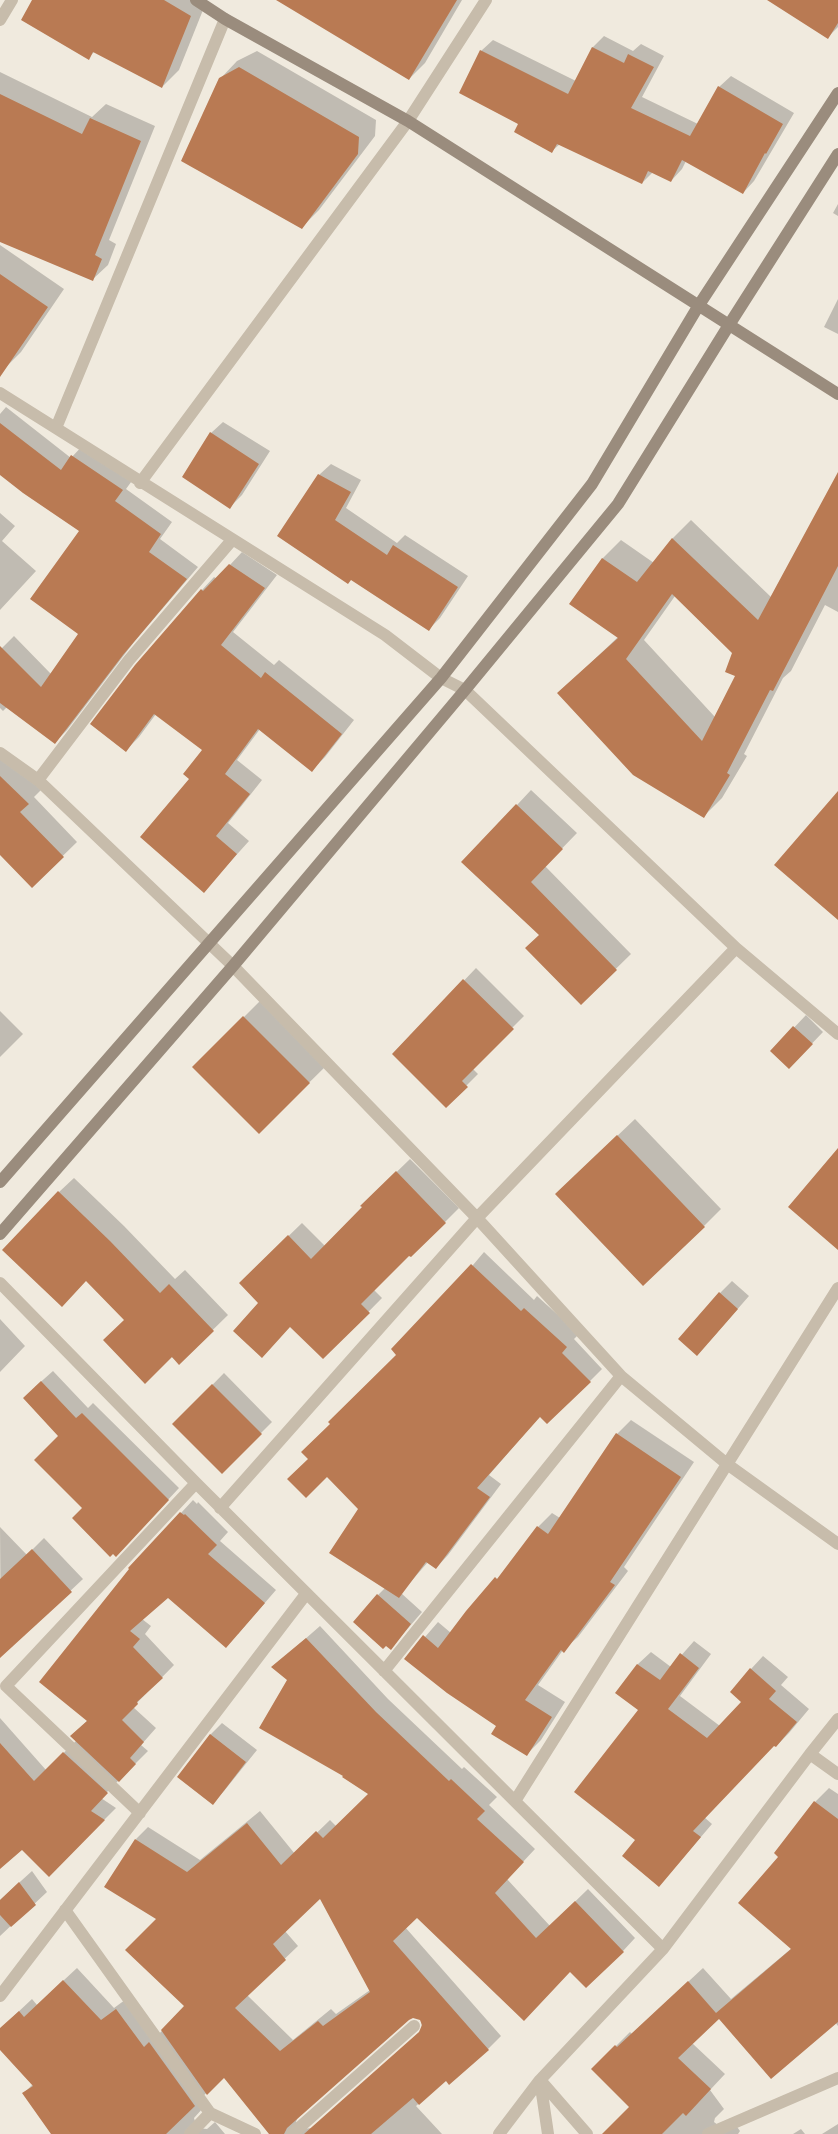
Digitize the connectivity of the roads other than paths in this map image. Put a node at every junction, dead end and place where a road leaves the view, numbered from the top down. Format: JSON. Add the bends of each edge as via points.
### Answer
{"nodes":[{"id":1,"x":12,"y":0,"type":"edge"},
{"id":2,"x":196,"y":0,"type":"edge"},
{"id":3,"x":486,"y":0,"type":"edge"},
{"id":4,"x":225,"y":19,"type":"junction"},
{"id":5,"x":0,"y":20,"type":"edge"},
{"id":6,"x":838,"y":93,"type":"edge"},
{"id":7,"x":408,"y":121,"type":"junction"},
{"id":8,"x":838,"y":154,"type":"edge"},
{"id":9,"x":699,"y":305,"type":"junction"},
{"id":10,"x":729,"y":324,"type":"junction"},
{"id":11,"x":0,"y":393,"type":"edge"},
{"id":12,"x":838,"y":394,"type":"edge"},
{"id":13,"x":56,"y":428,"type":"junction"},
{"id":14,"x":140,"y":483,"type":"junction"},
{"id":15,"x":232,"y":540,"type":"junction"},
{"id":16,"x":442,"y":678,"type":"junction"},
{"id":17,"x":465,"y":690,"type":"junction"},
{"id":18,"x":0,"y":752,"type":"edge"},
{"id":19,"x":38,"y":780,"type":"junction"},
{"id":20,"x":208,"y":944,"type":"junction"},
{"id":21,"x":736,"y":948,"type":"junction"},
{"id":22,"x":232,"y":966,"type":"junction"},
{"id":23,"x":838,"y":1034,"type":"edge"},
{"id":24,"x":0,"y":1182,"type":"edge"},
{"id":25,"x":477,"y":1218,"type":"junction"},
{"id":26,"x":0,"y":1234,"type":"edge"},
{"id":27,"x":0,"y":1283,"type":"edge"},
{"id":28,"x":838,"y":1288,"type":"edge"},
{"id":29,"x":621,"y":1376,"type":"junction"},
{"id":30,"x":727,"y":1464,"type":"junction"},
{"id":31,"x":196,"y":1483,"type":"junction"},
{"id":32,"x":220,"y":1508,"type":"junction"},
{"id":33,"x":838,"y":1544,"type":"edge"},
{"id":34,"x":306,"y":1594,"type":"junction"},
{"id":35,"x":384,"y":1671,"type":"junction"},
{"id":36,"x":838,"y":1719,"type":"edge"},
{"id":37,"x":810,"y":1754,"type":"junction"},
{"id":38,"x":838,"y":1774,"type":"edge"},
{"id":39,"x":515,"y":1802,"type":"junction"},
{"id":40,"x":140,"y":1813,"type":"junction"},
{"id":41,"x":65,"y":1910,"type":"junction"},
{"id":42,"x":663,"y":1949,"type":"junction"},
{"id":43,"x":0,"y":1996,"type":"edge"},
{"id":44,"x":414,"y":2026,"type":"dead end"},
{"id":45,"x":838,"y":2078,"type":"edge"},
{"id":46,"x":540,"y":2080,"type":"junction"},
{"id":47,"x":210,"y":2113,"type":"junction"},
{"id":48,"x":190,"y":2134,"type":"edge"},
{"id":49,"x":255,"y":2134,"type":"edge"},
{"id":50,"x":292,"y":2134,"type":"edge"},
{"id":51,"x":499,"y":2134,"type":"edge"},
{"id":52,"x":548,"y":2134,"type":"edge"},
{"id":53,"x":587,"y":2134,"type":"edge"},
{"id":54,"x":708,"y":2134,"type":"edge"}],
"edges":[{"from":1,"to":5,"type":"street"},
{"from":2,"to":4,"type":"street"},
{"from":3,"to":7,"type":"street"},
{"from":4,"to":7,"type":"street"},
{"from":4,"to":13,"type":"street"},
{"from":6,"to":9,"type":"street"},
{"from":7,"to":9,"type":"street"},
{"from":7,"to":14,"type":"street"},
{"from":8,"to":10,"type":"street"},
{"from":9,"to":10,"type":"street"},
{"from":9,"to":16,"type":"street","via":[[592,484]]},
{"from":10,"to":12,"type":"street"},
{"from":10,"to":17,"type":"street","via":[[618,504]]},
{"from":11,"to":13,"type":"street"},
{"from":13,"to":14,"type":"street"},
{"from":14,"to":15,"type":"street"},
{"from":15,"to":16,"type":"street","via":[[385,635]]},
{"from":15,"to":19,"type":"street","via":[[129,660]]},
{"from":16,"to":17,"type":"street"},
{"from":16,"to":20,"type":"street"},
{"from":17,"to":21,"type":"street"},
{"from":17,"to":22,"type":"street"},
{"from":18,"to":19,"type":"street"},
{"from":19,"to":20,"type":"street"},
{"from":20,"to":22,"type":"street"},
{"from":20,"to":24,"type":"street"},
{"from":21,"to":23,"type":"street"},
{"from":21,"to":25,"type":"street"},
{"from":22,"to":25,"type":"street"},
{"from":22,"to":26,"type":"street"},
{"from":25,"to":29,"type":"street"},
{"from":25,"to":32,"type":"street"},
{"from":27,"to":31,"type":"street"},
{"from":28,"to":30,"type":"street"},
{"from":29,"to":30,"type":"street"},
{"from":29,"to":35,"type":"street"},
{"from":30,"to":33,"type":"street"},
{"from":30,"to":39,"type":"street"},
{"from":31,"to":32,"type":"street"},
{"from":31,"to":40,"type":"street","via":[[6,1686]]},
{"from":32,"to":34,"type":"street"},
{"from":34,"to":35,"type":"street"},
{"from":34,"to":40,"type":"street"},
{"from":35,"to":39,"type":"street"},
{"from":36,"to":37,"type":"street"},
{"from":37,"to":38,"type":"street"},
{"from":37,"to":42,"type":"street"},
{"from":39,"to":42,"type":"street"},
{"from":40,"to":41,"type":"street"},
{"from":41,"to":43,"type":"street"},
{"from":41,"to":47,"type":"street"},
{"from":42,"to":46,"type":"street"},
{"from":44,"to":50,"type":"street"},
{"from":45,"to":54,"type":"street"},
{"from":46,"to":51,"type":"street"},
{"from":46,"to":52,"type":"street"},
{"from":46,"to":53,"type":"street"},
{"from":47,"to":48,"type":"street"},
{"from":47,"to":49,"type":"street"}]}
